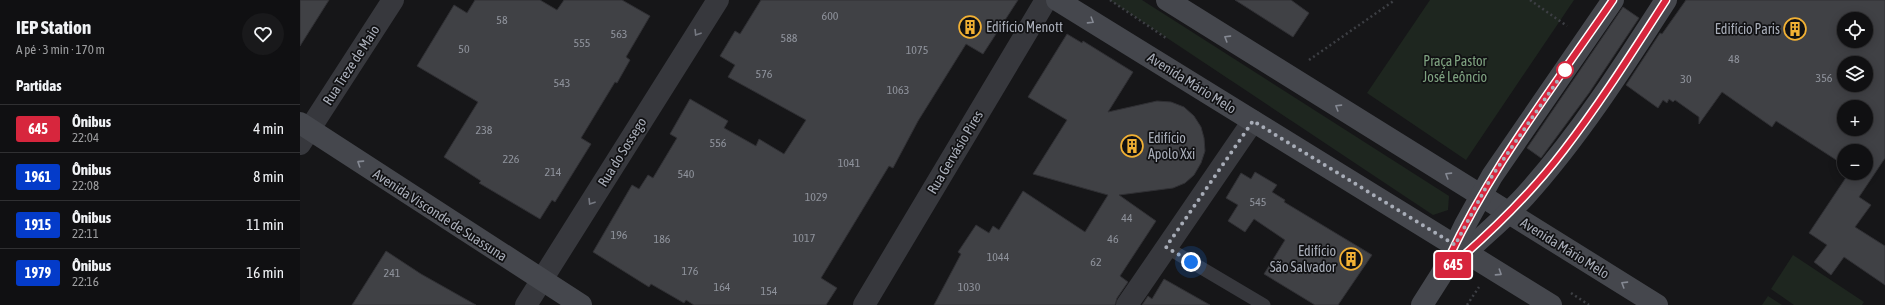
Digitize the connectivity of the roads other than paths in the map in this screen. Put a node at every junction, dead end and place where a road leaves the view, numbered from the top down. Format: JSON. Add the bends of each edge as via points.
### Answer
{"nodes":[{"id":1,"x":393,"y":0,"type":"edge"},
{"id":2,"x":718,"y":0,"type":"edge"},
{"id":3,"x":1046,"y":0,"type":"edge"},
{"id":4,"x":1057,"y":0,"type":"edge"},
{"id":5,"x":1167,"y":0,"type":"edge"},
{"id":6,"x":1613,"y":0,"type":"edge"},
{"id":7,"x":1666,"y":0,"type":"edge"},
{"id":8,"x":1253,"y":121,"type":"junction"},
{"id":9,"x":303,"y":132,"type":"edge"},
{"id":10,"x":1481,"y":196,"type":"junction"},
{"id":11,"x":1508,"y":213,"type":"junction"},
{"id":12,"x":1166,"y":247,"type":"junction"},
{"id":13,"x":1461,"y":248,"type":"junction"},
{"id":14,"x":541,"y":281,"type":"junction"},
{"id":15,"x":526,"y":305,"type":"edge"},
{"id":16,"x":581,"y":305,"type":"edge"},
{"id":17,"x":864,"y":305,"type":"edge"},
{"id":18,"x":1127,"y":305,"type":"edge"},
{"id":19,"x":1264,"y":305,"type":"edge"},
{"id":20,"x":1422,"y":305,"type":"edge"},
{"id":21,"x":1551,"y":305,"type":"edge"},
{"id":22,"x":1657,"y":305,"type":"edge"}],
"edges":[{"from":1,"to":9,"type":"street","name":"Rua Treze de Maio"},
{"from":2,"to":14,"type":"street","name":"Rua do Sossego","one_way":true},
{"from":3,"to":17,"type":"street","name":"Rua Gervásio Pires"},
{"from":4,"to":8,"type":"main road","name":"Avenida Mário Melo","one_way":true},
{"from":10,"to":5,"type":"main road","name":"Avenida Mário Melo","one_way":true},
{"from":6,"to":10,"type":"main road","via":[[1492,176]]},
{"from":7,"to":11,"type":"main road","via":[[1564,151]]},
{"from":8,"to":12,"type":"street"},
{"from":8,"to":13,"type":"main road","name":"Avenida Mário Melo"},
{"from":14,"to":9,"type":"main road","name":"Avenida Visconde de Suassuna","one_way":true},
{"from":10,"to":11,"type":"main road","name":"Avenida Mário Melo"},
{"from":10,"to":13,"type":"main road"},
{"from":11,"to":13,"type":"main road"},
{"from":22,"to":11,"type":"main road","name":"Avenida Mário Melo","one_way":true},
{"from":12,"to":18,"type":"street"},
{"from":12,"to":19,"type":"lane"},
{"from":13,"to":20,"type":"main road"},
{"from":13,"to":21,"type":"main road","name":"Avenida Mário Melo","one_way":true},
{"from":14,"to":15,"type":"street","name":"Rua do Sossego"},
{"from":14,"to":16,"type":"main road","name":"Avenida Visconde de Suassuna"}]}
